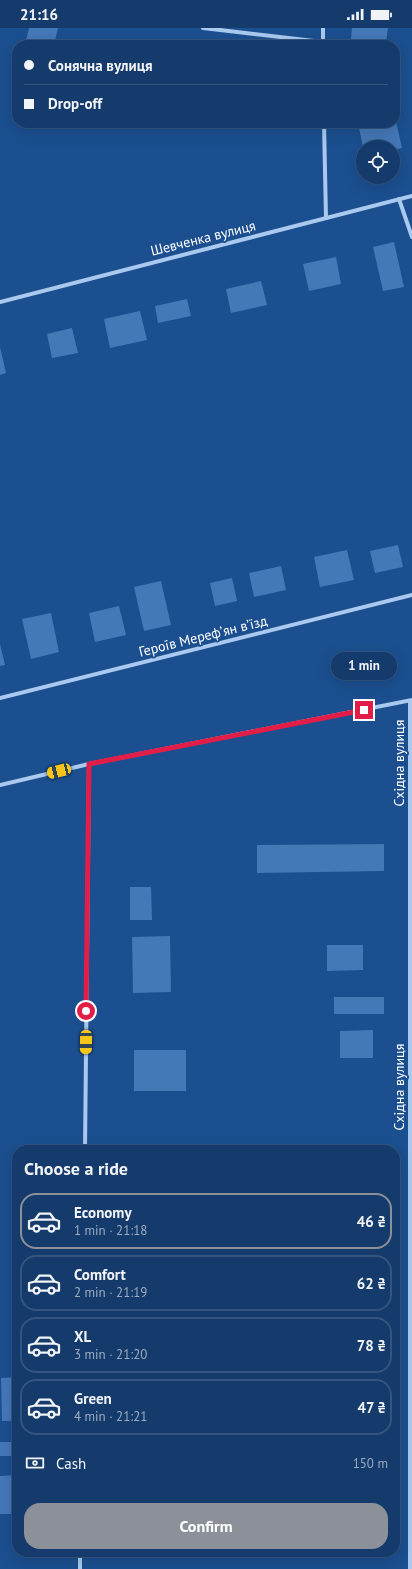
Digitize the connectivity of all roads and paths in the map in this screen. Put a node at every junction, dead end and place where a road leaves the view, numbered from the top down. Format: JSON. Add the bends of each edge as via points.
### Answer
{"nodes":[{"id":1,"x":202,"y":28,"type":"edge"},
{"id":2,"x":323,"y":28,"type":"edge"},
{"id":3,"x":293,"y":40,"type":"edge"},
{"id":4,"x":323,"y":40,"type":"edge"},
{"id":5,"x":324,"y":128,"type":"edge"},
{"id":6,"x":412,"y":196,"type":"edge"},
{"id":7,"x":399,"y":199,"type":"junction"},
{"id":8,"x":326,"y":218,"type":"junction"},
{"id":9,"x":412,"y":237,"type":"edge"},
{"id":10,"x":0,"y":302,"type":"edge"},
{"id":11,"x":412,"y":595,"type":"edge"},
{"id":12,"x":0,"y":698,"type":"edge"},
{"id":13,"x":411,"y":701,"type":"edge"},
{"id":14,"x":89,"y":764,"type":"junction"},
{"id":15,"x":0,"y":785,"type":"edge"},
{"id":16,"x":85,"y":1145,"type":"edge"},
{"id":17,"x":80,"y":1557,"type":"edge"},
{"id":18,"x":80,"y":1569,"type":"edge"},
{"id":19,"x":410,"y":1569,"type":"edge"}],
"edges":[{"from":1,"to":3,"type":"street"},
{"from":2,"to":4,"type":"street"},
{"from":5,"to":8,"type":"street"},
{"from":6,"to":7,"type":"street","name":"Шевченка вулиця"},
{"from":7,"to":8,"type":"street","name":"Шевченка вулиця"},
{"from":7,"to":9,"type":"street"},
{"from":8,"to":10,"type":"street","name":"Шевченка вулиця"},
{"from":11,"to":12,"type":"street","name":"Героїв Мерефʼян вʼїзд"},
{"from":13,"to":14,"type":"street"},
{"from":13,"to":19,"type":"street","name":"Східна вулиця"},
{"from":14,"to":15,"type":"street"},
{"from":14,"to":16,"type":"street"},
{"from":17,"to":18,"type":"street"}]}
